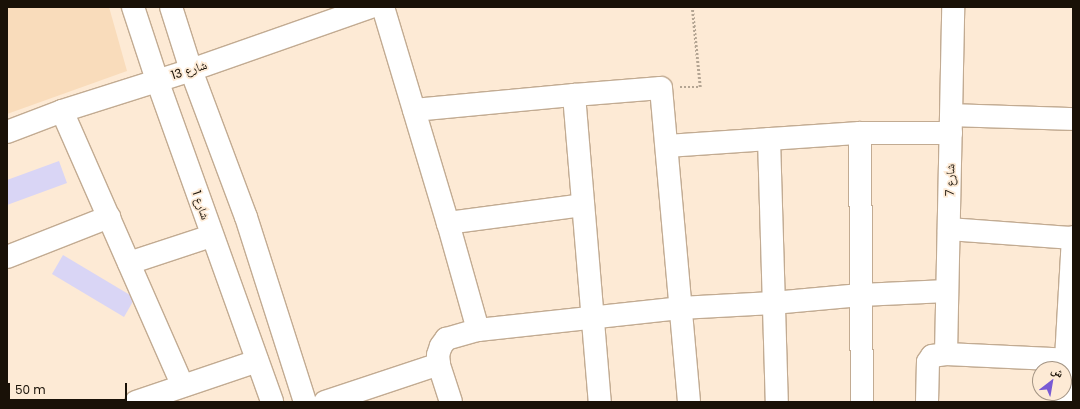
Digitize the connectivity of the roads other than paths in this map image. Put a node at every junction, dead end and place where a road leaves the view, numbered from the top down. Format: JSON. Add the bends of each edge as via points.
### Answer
{"nodes":[{"id":1,"x":134,"y":7,"type":"edge"},
{"id":2,"x":171,"y":7,"type":"edge"},
{"id":3,"x":371,"y":7,"type":"edge"},
{"id":4,"x":383,"y":7,"type":"edge"},
{"id":5,"x":953,"y":7,"type":"edge"},
{"id":6,"x":334,"y":13,"type":"edge"},
{"id":7,"x":191,"y":70,"type":"junction"},
{"id":8,"x":157,"y":80,"type":"junction"},
{"id":9,"x":574,"y":95,"type":"junction"},
{"id":10,"x":414,"y":110,"type":"junction"},
{"id":11,"x":62,"y":111,"type":"junction"},
{"id":12,"x":1073,"y":119,"type":"edge"},
{"id":13,"x":951,"y":124,"type":"junction"},
{"id":14,"x":7,"y":132,"type":"edge"},
{"id":15,"x":860,"y":134,"type":"junction"},
{"id":16,"x":769,"y":139,"type":"junction"},
{"id":17,"x":667,"y":146,"type":"junction"},
{"id":18,"x":584,"y":205,"type":"junction"},
{"id":19,"x":108,"y":217,"type":"junction"},
{"id":20,"x":448,"y":223,"type":"junction"},
{"id":21,"x":949,"y":229,"type":"junction"},
{"id":22,"x":212,"y":236,"type":"junction"},
{"id":23,"x":1073,"y":238,"type":"edge"},
{"id":24,"x":7,"y":257,"type":"edge"},
{"id":25,"x":129,"y":263,"type":"junction"},
{"id":26,"x":947,"y":291,"type":"junction"},
{"id":27,"x":861,"y":295,"type":"junction"},
{"id":28,"x":773,"y":303,"type":"junction"},
{"id":29,"x":680,"y":308,"type":"junction"},
{"id":30,"x":593,"y":317,"type":"junction"},
{"id":31,"x":478,"y":330,"type":"junction"},
{"id":32,"x":946,"y":354,"type":"junction"},
{"id":33,"x":1069,"y":360,"type":"edge"},
{"id":34,"x":257,"y":361,"type":"junction"},
{"id":35,"x":440,"y":364,"type":"junction"},
{"id":36,"x":184,"y":386,"type":"junction"},
{"id":37,"x":136,"y":402,"type":"edge"},
{"id":38,"x":272,"y":402,"type":"edge"},
{"id":39,"x":305,"y":402,"type":"edge"},
{"id":40,"x":325,"y":402,"type":"edge"},
{"id":41,"x":451,"y":402,"type":"edge"},
{"id":42,"x":600,"y":402,"type":"edge"},
{"id":43,"x":689,"y":402,"type":"edge"},
{"id":44,"x":777,"y":402,"type":"edge"},
{"id":45,"x":862,"y":402,"type":"edge"},
{"id":46,"x":927,"y":402,"type":"edge"},
{"id":47,"x":1066,"y":402,"type":"edge"}],
"edges":[{"from":1,"to":8,"type":"street","name":"شارع 1"},
{"from":2,"to":7,"type":"street"},
{"from":3,"to":6,"type":"street","name":"شارع 13"},
{"from":4,"to":10,"type":"street"},
{"from":5,"to":13,"type":"street","name":"شارع 7"},
{"from":6,"to":7,"type":"street","name":"شارع 13"},
{"from":7,"to":8,"type":"street","name":"شارع 13"},
{"from":7,"to":39,"type":"street","via":[[246,217]]},
{"from":8,"to":11,"type":"street","name":"شارع 13"},
{"from":8,"to":22,"type":"street","name":"شارع 1"},
{"from":9,"to":10,"type":"street"},
{"from":9,"to":17,"type":"street","via":[[661,88]]},
{"from":9,"to":18,"type":"street"},
{"from":10,"to":20,"type":"street"},
{"from":11,"to":14,"type":"street","name":"شارع 13"},
{"from":11,"to":19,"type":"street"},
{"from":12,"to":13,"type":"street"},
{"from":13,"to":15,"type":"street"},
{"from":13,"to":21,"type":"street","name":"شارع 7"},
{"from":15,"to":16,"type":"street"},
{"from":15,"to":27,"type":"street"},
{"from":16,"to":17,"type":"street"},
{"from":16,"to":28,"type":"street"},
{"from":17,"to":29,"type":"street"},
{"from":18,"to":20,"type":"street"},
{"from":18,"to":30,"type":"street"},
{"from":19,"to":24,"type":"street"},
{"from":19,"to":25,"type":"street"},
{"from":20,"to":31,"type":"street"},
{"from":21,"to":23,"type":"street"},
{"from":21,"to":26,"type":"street","name":"شارع 7"},
{"from":22,"to":25,"type":"street"},
{"from":22,"to":34,"type":"street","name":"شارع 1"},
{"from":23,"to":33,"type":"street"},
{"from":25,"to":36,"type":"street"},
{"from":26,"to":27,"type":"street"},
{"from":26,"to":32,"type":"street","name":"شارع 7"},
{"from":27,"to":28,"type":"street"},
{"from":27,"to":45,"type":"street"},
{"from":28,"to":29,"type":"street"},
{"from":28,"to":44,"type":"street"},
{"from":29,"to":30,"type":"street"},
{"from":29,"to":43,"type":"street"},
{"from":30,"to":31,"type":"street"},
{"from":30,"to":42,"type":"street"},
{"from":31,"to":35,"type":"street","via":[[446,339],[438,355]]},
{"from":32,"to":33,"type":"street"},
{"from":32,"to":46,"type":"street","via":[[930,358]]},
{"from":33,"to":47,"type":"street"},
{"from":34,"to":36,"type":"street"},
{"from":34,"to":38,"type":"street","name":"شارع 1"},
{"from":35,"to":40,"type":"street"},
{"from":35,"to":41,"type":"street"},
{"from":36,"to":37,"type":"street"}]}
